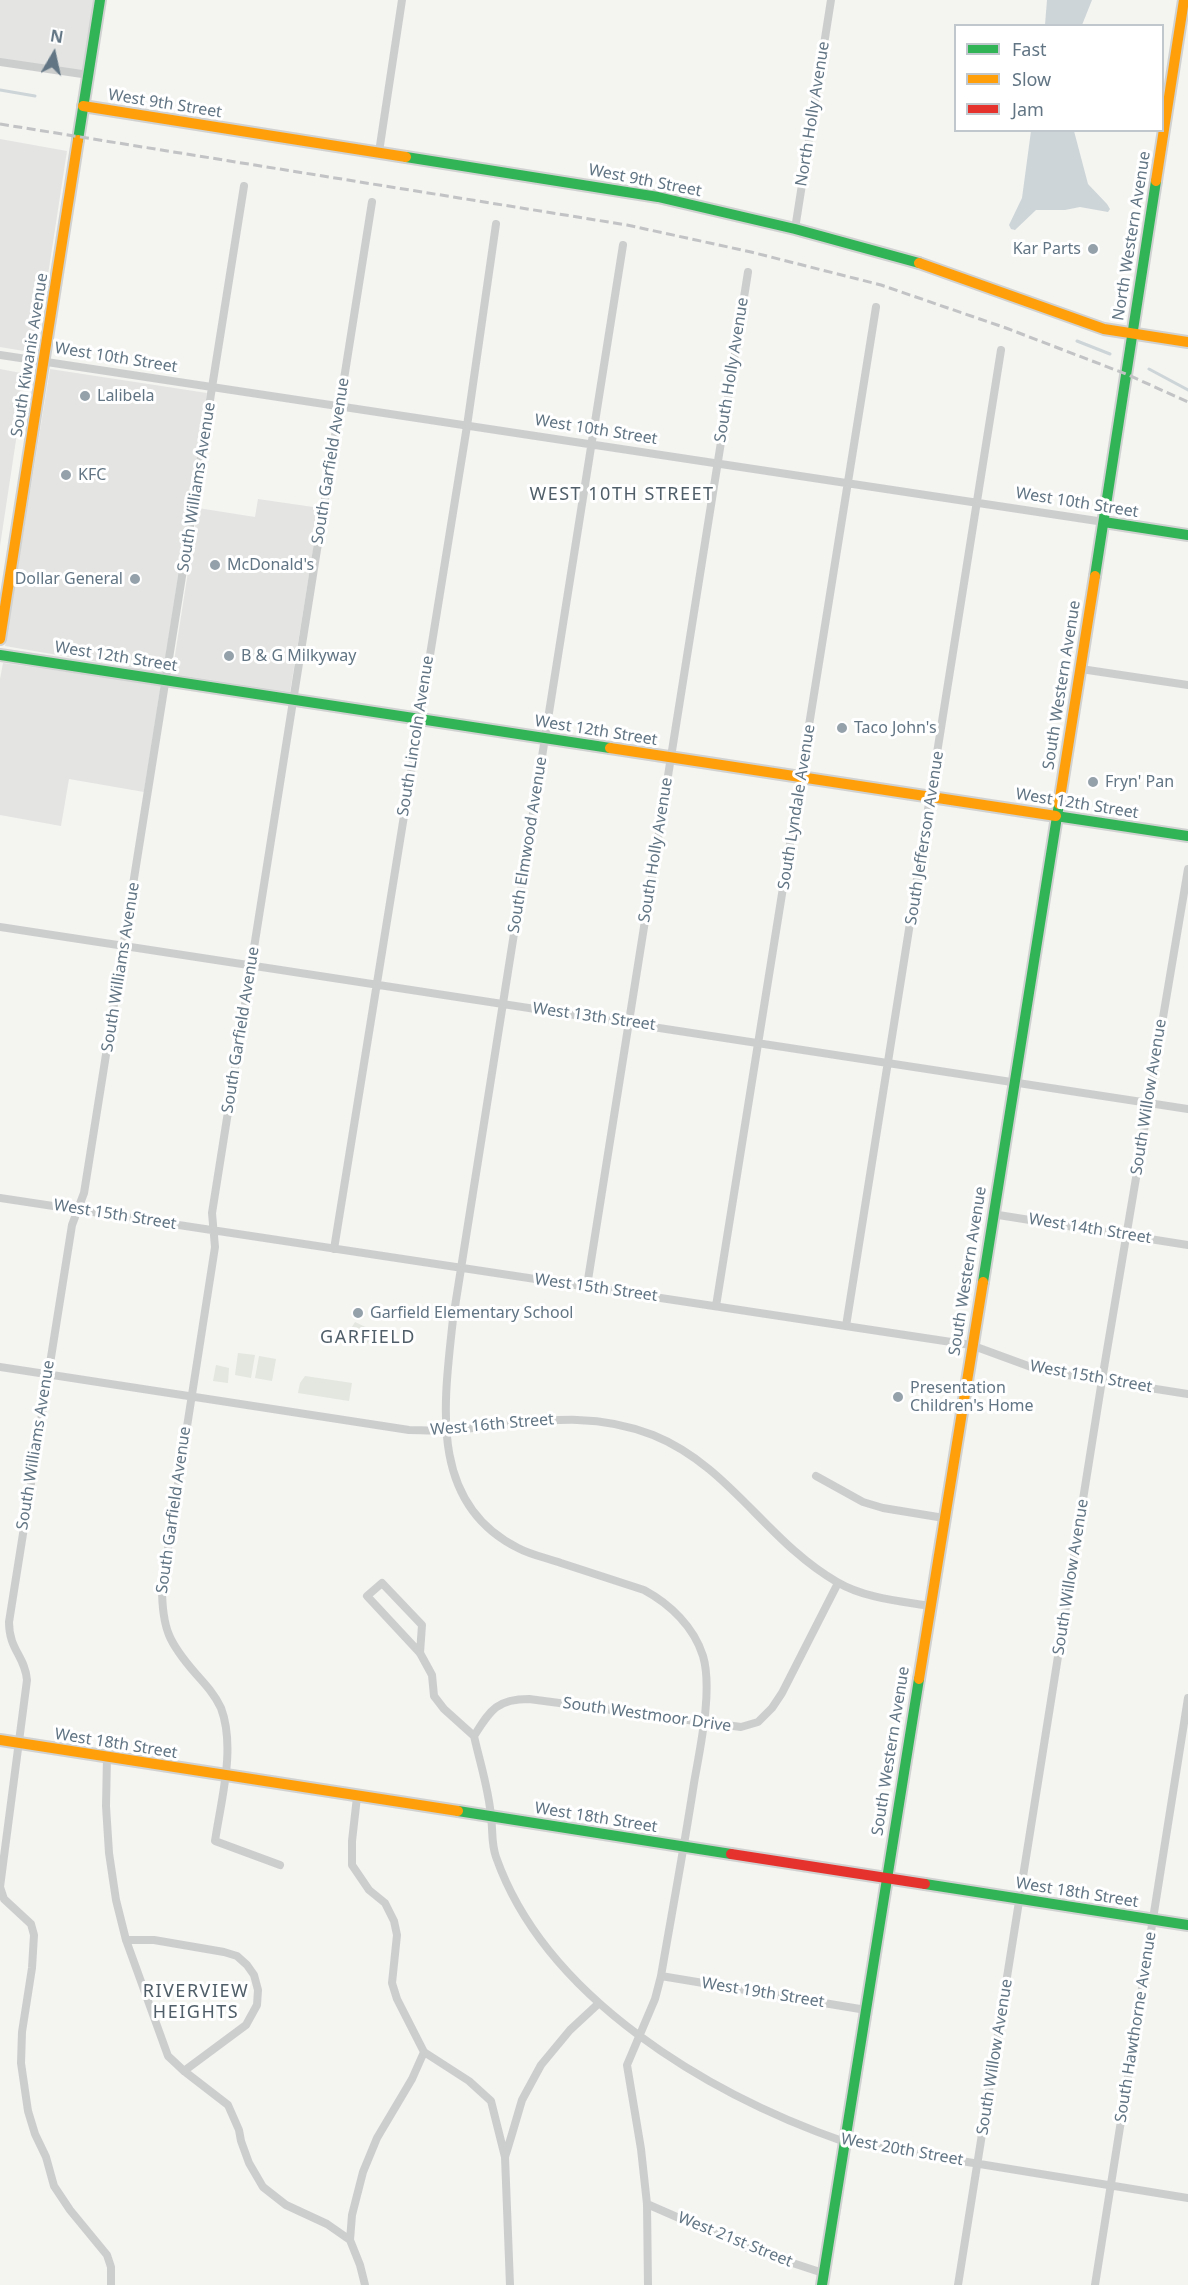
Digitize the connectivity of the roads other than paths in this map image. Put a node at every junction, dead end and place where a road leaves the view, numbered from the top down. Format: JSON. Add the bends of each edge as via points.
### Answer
{"nodes":[{"id":1,"x":100,"y":0,"type":"edge"},
{"id":2,"x":402,"y":0,"type":"edge"},
{"id":3,"x":831,"y":0,"type":"edge"},
{"id":4,"x":1184,"y":0,"type":"edge"},
{"id":5,"x":0,"y":62,"type":"edge"},
{"id":6,"x":89,"y":75,"type":"junction"},
{"id":7,"x":83,"y":106,"type":"junction"},
{"id":8,"x":1164,"y":128,"type":"edge"},
{"id":9,"x":1163,"y":132,"type":"edge"},
{"id":10,"x":379,"y":152,"type":"junction"},
{"id":11,"x":244,"y":186,"type":"dead end"},
{"id":12,"x":372,"y":202,"type":"dead end"},
{"id":13,"x":496,"y":224,"type":"dead end"},
{"id":14,"x":795,"y":229,"type":"junction"},
{"id":15,"x":623,"y":245,"type":"dead end"},
{"id":16,"x":748,"y":272,"type":"dead end"},
{"id":17,"x":876,"y":307,"type":"dead end"},
{"id":18,"x":1132,"y":334,"type":"junction"},
{"id":19,"x":1188,"y":342,"type":"edge"},
{"id":20,"x":1000,"y":350,"type":"dead end"},
{"id":21,"x":0,"y":355,"type":"edge"},
{"id":22,"x":45,"y":362,"type":"junction"},
{"id":23,"x":213,"y":388,"type":"junction"},
{"id":24,"x":339,"y":407,"type":"junction"},
{"id":25,"x":467,"y":426,"type":"junction"},
{"id":26,"x":592,"y":445,"type":"junction"},
{"id":27,"x":718,"y":464,"type":"junction"},
{"id":28,"x":846,"y":483,"type":"junction"},
{"id":29,"x":977,"y":503,"type":"junction"},
{"id":30,"x":1104,"y":522,"type":"junction"},
{"id":31,"x":1188,"y":535,"type":"edge"},
{"id":32,"x":0,"y":639,"type":"edge"},
{"id":33,"x":0,"y":655,"type":"edge"},
{"id":34,"x":1081,"y":669,"type":"junction"},
{"id":35,"x":166,"y":680,"type":"junction"},
{"id":36,"x":1188,"y":685,"type":"edge"},
{"id":37,"x":292,"y":699,"type":"junction"},
{"id":38,"x":419,"y":719,"type":"junction"},
{"id":39,"x":545,"y":738,"type":"junction"},
{"id":40,"x":671,"y":757,"type":"junction"},
{"id":41,"x":802,"y":777,"type":"junction"},
{"id":42,"x":931,"y":797,"type":"junction"},
{"id":43,"x":1056,"y":816,"type":"junction"},
{"id":44,"x":1188,"y":836,"type":"edge"},
{"id":45,"x":1188,"y":869,"type":"edge"},
{"id":46,"x":0,"y":927,"type":"edge"},
{"id":47,"x":124,"y":947,"type":"junction"},
{"id":48,"x":251,"y":965,"type":"junction"},
{"id":49,"x":376,"y":985,"type":"junction"},
{"id":50,"x":503,"y":1004,"type":"junction"},
{"id":51,"x":629,"y":1022,"type":"junction"},
{"id":52,"x":759,"y":1042,"type":"junction"},
{"id":53,"x":889,"y":1062,"type":"junction"},
{"id":54,"x":1013,"y":1082,"type":"junction"},
{"id":55,"x":1148,"y":1102,"type":"junction"},
{"id":56,"x":1188,"y":1109,"type":"edge"},
{"id":57,"x":0,"y":1198,"type":"edge"},
{"id":58,"x":79,"y":1210,"type":"junction"},
{"id":59,"x":992,"y":1214,"type":"junction"},
{"id":60,"x":214,"y":1231,"type":"junction"},
{"id":61,"x":1126,"y":1235,"type":"junction"},
{"id":62,"x":1188,"y":1245,"type":"edge"},
{"id":63,"x":334,"y":1249,"type":"junction"},
{"id":64,"x":461,"y":1268,"type":"junction"},
{"id":65,"x":587,"y":1286,"type":"junction"},
{"id":66,"x":716,"y":1306,"type":"junction"},
{"id":67,"x":846,"y":1326,"type":"junction"},
{"id":68,"x":971,"y":1345,"type":"junction"},
{"id":69,"x":0,"y":1367,"type":"edge"},
{"id":70,"x":47,"y":1374,"type":"junction"},
{"id":71,"x":1102,"y":1380,"type":"junction"},
{"id":72,"x":1188,"y":1394,"type":"edge"},
{"id":73,"x":190,"y":1396,"type":"junction"},
{"id":74,"x":446,"y":1430,"type":"junction"},
{"id":75,"x":816,"y":1476,"type":"dead end"},
{"id":76,"x":944,"y":1518,"type":"junction"},
{"id":77,"x":838,"y":1583,"type":"junction"},
{"id":78,"x":930,"y":1606,"type":"junction"},
{"id":79,"x":420,"y":1653,"type":"junction"},
{"id":80,"x":1188,"y":1698,"type":"edge"},
{"id":81,"x":704,"y":1724,"type":"junction"},
{"id":82,"x":474,"y":1736,"type":"junction"},
{"id":83,"x":0,"y":1740,"type":"edge"},
{"id":84,"x":20,"y":1743,"type":"junction"},
{"id":85,"x":107,"y":1757,"type":"junction"},
{"id":86,"x":225,"y":1776,"type":"junction"},
{"id":87,"x":357,"y":1797,"type":"junction"},
{"id":88,"x":492,"y":1817,"type":"junction"},
{"id":89,"x":684,"y":1846,"type":"junction"},
{"id":90,"x":280,"y":1865,"type":"dead end"},
{"id":91,"x":887,"y":1877,"type":"junction"},
{"id":92,"x":1020,"y":1899,"type":"junction"},
{"id":93,"x":1153,"y":1920,"type":"junction"},
{"id":94,"x":1188,"y":1925,"type":"edge"},
{"id":95,"x":126,"y":1940,"type":"junction"},
{"id":96,"x":661,"y":1976,"type":"junction"},
{"id":97,"x":598,"y":2004,"type":"junction"},
{"id":98,"x":866,"y":2010,"type":"junction"},
{"id":99,"x":640,"y":2035,"type":"junction"},
{"id":100,"x":424,"y":2052,"type":"junction"},
{"id":101,"x":184,"y":2071,"type":"junction"},
{"id":102,"x":845,"y":2142,"type":"junction"},
{"id":103,"x":505,"y":2157,"type":"junction"},
{"id":104,"x":977,"y":2164,"type":"junction"},
{"id":105,"x":1111,"y":2186,"type":"junction"},
{"id":106,"x":1188,"y":2198,"type":"edge"},
{"id":107,"x":647,"y":2204,"type":"junction"},
{"id":108,"x":350,"y":2240,"type":"junction"},
{"id":109,"x":824,"y":2273,"type":"junction"},
{"id":110,"x":111,"y":2285,"type":"edge"},
{"id":111,"x":365,"y":2285,"type":"edge"},
{"id":112,"x":510,"y":2285,"type":"edge"},
{"id":113,"x":648,"y":2285,"type":"edge"},
{"id":114,"x":822,"y":2285,"type":"edge"},
{"id":115,"x":958,"y":2285,"type":"edge"},
{"id":116,"x":1095,"y":2285,"type":"edge"}],
"edges":[{"from":1,"to":6,"type":"street","name":"South Kiwanis Avenue"},
{"from":2,"to":10,"type":"street"},
{"from":3,"to":14,"type":"street","name":"North Holly Avenue"},
{"from":4,"to":8,"type":"street","name":"North Western Avenue"},
{"from":5,"to":6,"type":"street","name":"West 9th Street"},
{"from":6,"to":7,"type":"street","name":"South Kiwanis Avenue"},
{"from":7,"to":10,"type":"street","name":"West 9th Street"},
{"from":7,"to":22,"type":"street","name":"South Kiwanis Avenue"},
{"from":9,"to":18,"type":"street","name":"North Western Avenue"},
{"from":10,"to":14,"type":"street","name":"West 9th Street","via":[[658,197]]},
{"from":11,"to":23,"type":"street","name":"South Williams Avenue"},
{"from":12,"to":24,"type":"street","name":"South Garfield Avenue"},
{"from":13,"to":25,"type":"street","name":"South Lincoln Avenue"},
{"from":14,"to":18,"type":"street","name":"West 9th Street","via":[[919,263],[1104,328]]},
{"from":15,"to":26,"type":"street","name":"South Elmwood Avenue"},
{"from":16,"to":27,"type":"street","name":"South Holly Avenue"},
{"from":17,"to":28,"type":"street","name":"South Lyndale Avenue"},
{"from":18,"to":19,"type":"street","name":"West 9th Street"},
{"from":18,"to":30,"type":"street","name":"South Western Avenue"},
{"from":20,"to":29,"type":"street","name":"South Jefferson Avenue"},
{"from":21,"to":22,"type":"street","name":"West 10th Street"},
{"from":22,"to":23,"type":"street","name":"West 10th Street"},
{"from":22,"to":32,"type":"street","name":"South Kiwanis Avenue"},
{"from":23,"to":24,"type":"street","name":"West 10th Street"},
{"from":23,"to":35,"type":"street","name":"South Williams Avenue"},
{"from":24,"to":25,"type":"street","name":"West 10th Street"},
{"from":24,"to":37,"type":"street","name":"South Garfield Avenue"},
{"from":25,"to":26,"type":"street","name":"West 10th Street"},
{"from":25,"to":38,"type":"street","name":"South Lincoln Avenue"},
{"from":26,"to":27,"type":"street","name":"West 10th Street"},
{"from":26,"to":39,"type":"street","name":"South Elmwood Avenue"},
{"from":27,"to":28,"type":"street","name":"West 10th Street"},
{"from":27,"to":40,"type":"street","name":"South Holly Avenue"},
{"from":28,"to":29,"type":"street","name":"West 10th Street"},
{"from":28,"to":41,"type":"street","name":"South Lyndale Avenue"},
{"from":29,"to":30,"type":"street","name":"West 10th Street"},
{"from":29,"to":42,"type":"street","name":"South Jefferson Avenue"},
{"from":30,"to":31,"type":"street","name":"West 10th Street"},
{"from":30,"to":34,"type":"street","name":"South Western Avenue"},
{"from":33,"to":35,"type":"street","name":"West 12th Street"},
{"from":34,"to":36,"type":"street"},
{"from":34,"to":43,"type":"street","name":"South Western Avenue"},
{"from":35,"to":37,"type":"street","name":"West 12th Street"},
{"from":35,"to":47,"type":"street","name":"South Williams Avenue"},
{"from":37,"to":38,"type":"street","name":"West 12th Street"},
{"from":37,"to":48,"type":"street","name":"South Garfield Avenue"},
{"from":38,"to":39,"type":"street","name":"West 12th Street"},
{"from":38,"to":49,"type":"street","name":"South Lincoln Avenue"},
{"from":39,"to":40,"type":"street","name":"West 12th Street"},
{"from":39,"to":50,"type":"street","name":"South Elmwood Avenue"},
{"from":40,"to":41,"type":"street","name":"West 12th Street"},
{"from":40,"to":51,"type":"street","name":"South Holly Avenue"},
{"from":41,"to":42,"type":"street","name":"West 12th Street"},
{"from":41,"to":52,"type":"street","name":"South Lyndale Avenue"},
{"from":42,"to":43,"type":"street","name":"West 12th Street"},
{"from":42,"to":53,"type":"street","name":"South Jefferson Avenue"},
{"from":43,"to":44,"type":"street","name":"West 12th Street"},
{"from":43,"to":54,"type":"street","name":"South Western Avenue"},
{"from":45,"to":55,"type":"street","name":"South Willow Avenue"},
{"from":46,"to":47,"type":"street","name":"West 13th Street"},
{"from":47,"to":48,"type":"street","name":"West 13th Street"},
{"from":47,"to":58,"type":"street","name":"South Williams Avenue"},
{"from":48,"to":49,"type":"street","name":"West 13th Street"},
{"from":48,"to":60,"type":"street","name":"South Garfield Avenue","via":[[212,1213]]},
{"from":49,"to":50,"type":"street","name":"West 13th Street"},
{"from":49,"to":63,"type":"street","name":"South Lincoln Avenue"},
{"from":50,"to":51,"type":"street","name":"West 13th Street"},
{"from":50,"to":64,"type":"street","name":"South Elmwood Avenue"},
{"from":51,"to":52,"type":"street","name":"West 13th Street"},
{"from":51,"to":65,"type":"street","name":"South Holly Avenue"},
{"from":52,"to":53,"type":"street","name":"West 13th Street"},
{"from":52,"to":66,"type":"street","name":"South Lyndale Avenue"},
{"from":53,"to":54,"type":"street","name":"West 13th Street"},
{"from":53,"to":67,"type":"street","name":"South Jefferson Avenue"},
{"from":54,"to":55,"type":"street","name":"West 13th Street"},
{"from":54,"to":59,"type":"street","name":"South Western Avenue"},
{"from":55,"to":56,"type":"street","name":"West 13th Street"},
{"from":55,"to":61,"type":"street","name":"South Willow Avenue"},
{"from":57,"to":58,"type":"street","name":"West 15th Street"},
{"from":58,"to":60,"type":"street","name":"West 15th Street"},
{"from":58,"to":70,"type":"street","name":"South Williams Avenue","via":[[72,1225]]},
{"from":59,"to":61,"type":"street","name":"West 14th Street"},
{"from":59,"to":68,"type":"street","name":"South Western Avenue"},
{"from":60,"to":63,"type":"street","name":"West 15th Street"},
{"from":60,"to":73,"type":"street","name":"South Garfield Avenue","via":[[215,1247]]},
{"from":61,"to":62,"type":"street","name":"West 14th Street"},
{"from":61,"to":71,"type":"street","name":"South Willow Avenue"},
{"from":63,"to":64,"type":"street","name":"West 15th Street"},
{"from":64,"to":65,"type":"street","name":"West 15th Street"},
{"from":64,"to":74,"type":"street","name":"South Elmwood Avenue","via":[[447,1373]]},
{"from":65,"to":66,"type":"street","name":"West 15th Street"},
{"from":66,"to":67,"type":"street","name":"West 15th Street"},
{"from":67,"to":68,"type":"street","name":"West 15th Street"},
{"from":68,"to":71,"type":"street","name":"West 15th Street","via":[[1042,1371]]},
{"from":68,"to":76,"type":"street","name":"South Western Avenue"},
{"from":69,"to":70,"type":"street","name":"West 16th Street"},
{"from":70,"to":73,"type":"street","name":"West 16th Street"},
{"from":70,"to":84,"type":"street","name":"South Williams Avenue","via":[[9,1622],[12,1644],[27,1680]]},
{"from":71,"to":72,"type":"street","name":"West 15th Street"},
{"from":71,"to":92,"type":"street","name":"South Willow Avenue"},
{"from":73,"to":74,"type":"street","name":"West 16th Street","via":[[409,1430]]},
{"from":73,"to":86,"type":"street","name":"South Garfield Avenue","via":[[162,1587],[163,1619],[173,1646],[210,1689],[221,1709],[228,1737]]},
{"from":74,"to":77,"type":"street","name":"West 16th Street","via":[[580,1419],[654,1436],[705,1464],[782,1541]]},
{"from":74,"to":81,"type":"street","name":"South Elmwood Avenue","via":[[456,1482],[476,1518],[497,1535],[520,1549],[644,1590],[677,1614],[703,1656]]},
{"from":75,"to":76,"type":"street","via":[[863,1502]]},
{"from":76,"to":78,"type":"street","name":"South Western Avenue"},
{"from":77,"to":78,"type":"street","name":"West 16th Street","via":[[886,1599]]},
{"from":77,"to":81,"type":"street","name":"South Westmoor Drive","via":[[772,1708],[758,1722],[741,1727]]},
{"from":78,"to":91,"type":"street","name":"South Western Avenue"},
{"from":79,"to":79,"type":"street","via":[[367,1596],[382,1583],[422,1624]]},
{"from":79,"to":82,"type":"street","via":[[432,1675],[435,1696]]},
{"from":80,"to":93,"type":"street","name":"South Hawthorne Avenue"},
{"from":81,"to":82,"type":"street","name":"South Westmoor Drive","via":[[515,1699],[502,1702],[489,1713]]},
{"from":81,"to":89,"type":"street","name":"South Elmwood Avenue"},
{"from":82,"to":88,"type":"street"},
{"from":83,"to":84,"type":"street","name":"West 18th Street"},
{"from":84,"to":85,"type":"street","name":"West 18th Street"},
{"from":84,"to":110,"type":"street","via":[[0,1887],[4,1899],[31,1924],[34,1935],[22,2032],[23,2084],[35,2134],[54,2186],[107,2255]]},
{"from":85,"to":86,"type":"street","name":"West 18th Street"},
{"from":85,"to":95,"type":"street","via":[[109,1853]]},
{"from":86,"to":87,"type":"street","name":"West 18th Street"},
{"from":86,"to":90,"type":"street","name":"South Garfield Avenue","via":[[215,1841]]},
{"from":87,"to":88,"type":"street","name":"West 18th Street"},
{"from":87,"to":100,"type":"street","via":[[352,1865],[369,1890],[385,1903],[394,1921],[397,1935],[392,1983]]},
{"from":88,"to":89,"type":"street","name":"West 18th Street"},
{"from":88,"to":97,"type":"street","via":[[495,1855],[516,1902],[535,1933]]},
{"from":89,"to":91,"type":"street","name":"West 18th Street"},
{"from":89,"to":96,"type":"street"},
{"from":91,"to":92,"type":"street","name":"West 18th Street"},
{"from":91,"to":98,"type":"street","name":"South Western Avenue"},
{"from":92,"to":93,"type":"street","name":"West 18th Street"},
{"from":92,"to":104,"type":"street","name":"South Willow Avenue"},
{"from":93,"to":94,"type":"street","name":"West 18th Street"},
{"from":93,"to":105,"type":"street","name":"South Hawthorne Avenue"},
{"from":95,"to":101,"type":"street","via":[[168,2056]]},
{"from":95,"to":101,"type":"street","via":[[154,1940],[224,1952],[237,1956],[254,1975],[258,1989],[256,2005],[246,2025]]},
{"from":96,"to":98,"type":"street","name":"West 19th Street"},
{"from":96,"to":99,"type":"street"},
{"from":97,"to":99,"type":"street"},
{"from":97,"to":103,"type":"street","via":[[541,2065],[522,2100]]},
{"from":98,"to":102,"type":"street","name":"South Western Avenue"},
{"from":99,"to":102,"type":"street","name":"West 20th Street","via":[[743,2100]]},
{"from":99,"to":107,"type":"street","via":[[627,2065]]},
{"from":100,"to":103,"type":"street","via":[[469,2081],[490,2101]]},
{"from":100,"to":108,"type":"street","via":[[363,2172]]},
{"from":101,"to":108,"type":"street","via":[[228,2105],[249,2163],[263,2187],[286,2205],[327,2224]]},
{"from":102,"to":104,"type":"street","name":"West 20th Street"},
{"from":102,"to":109,"type":"street","name":"South Western Avenue"},
{"from":103,"to":112,"type":"street"},
{"from":104,"to":105,"type":"street","name":"West 20th Street"},
{"from":104,"to":115,"type":"street","name":"South Willow Avenue"},
{"from":105,"to":106,"type":"street","name":"West 20th Street"},
{"from":105,"to":116,"type":"street","name":"South Hawthorne Avenue"},
{"from":107,"to":109,"type":"street","name":"West 21st Street","via":[[729,2241]]},
{"from":107,"to":113,"type":"street"},
{"from":108,"to":111,"type":"street"},
{"from":109,"to":114,"type":"street","name":"South Western Avenue"}]}
